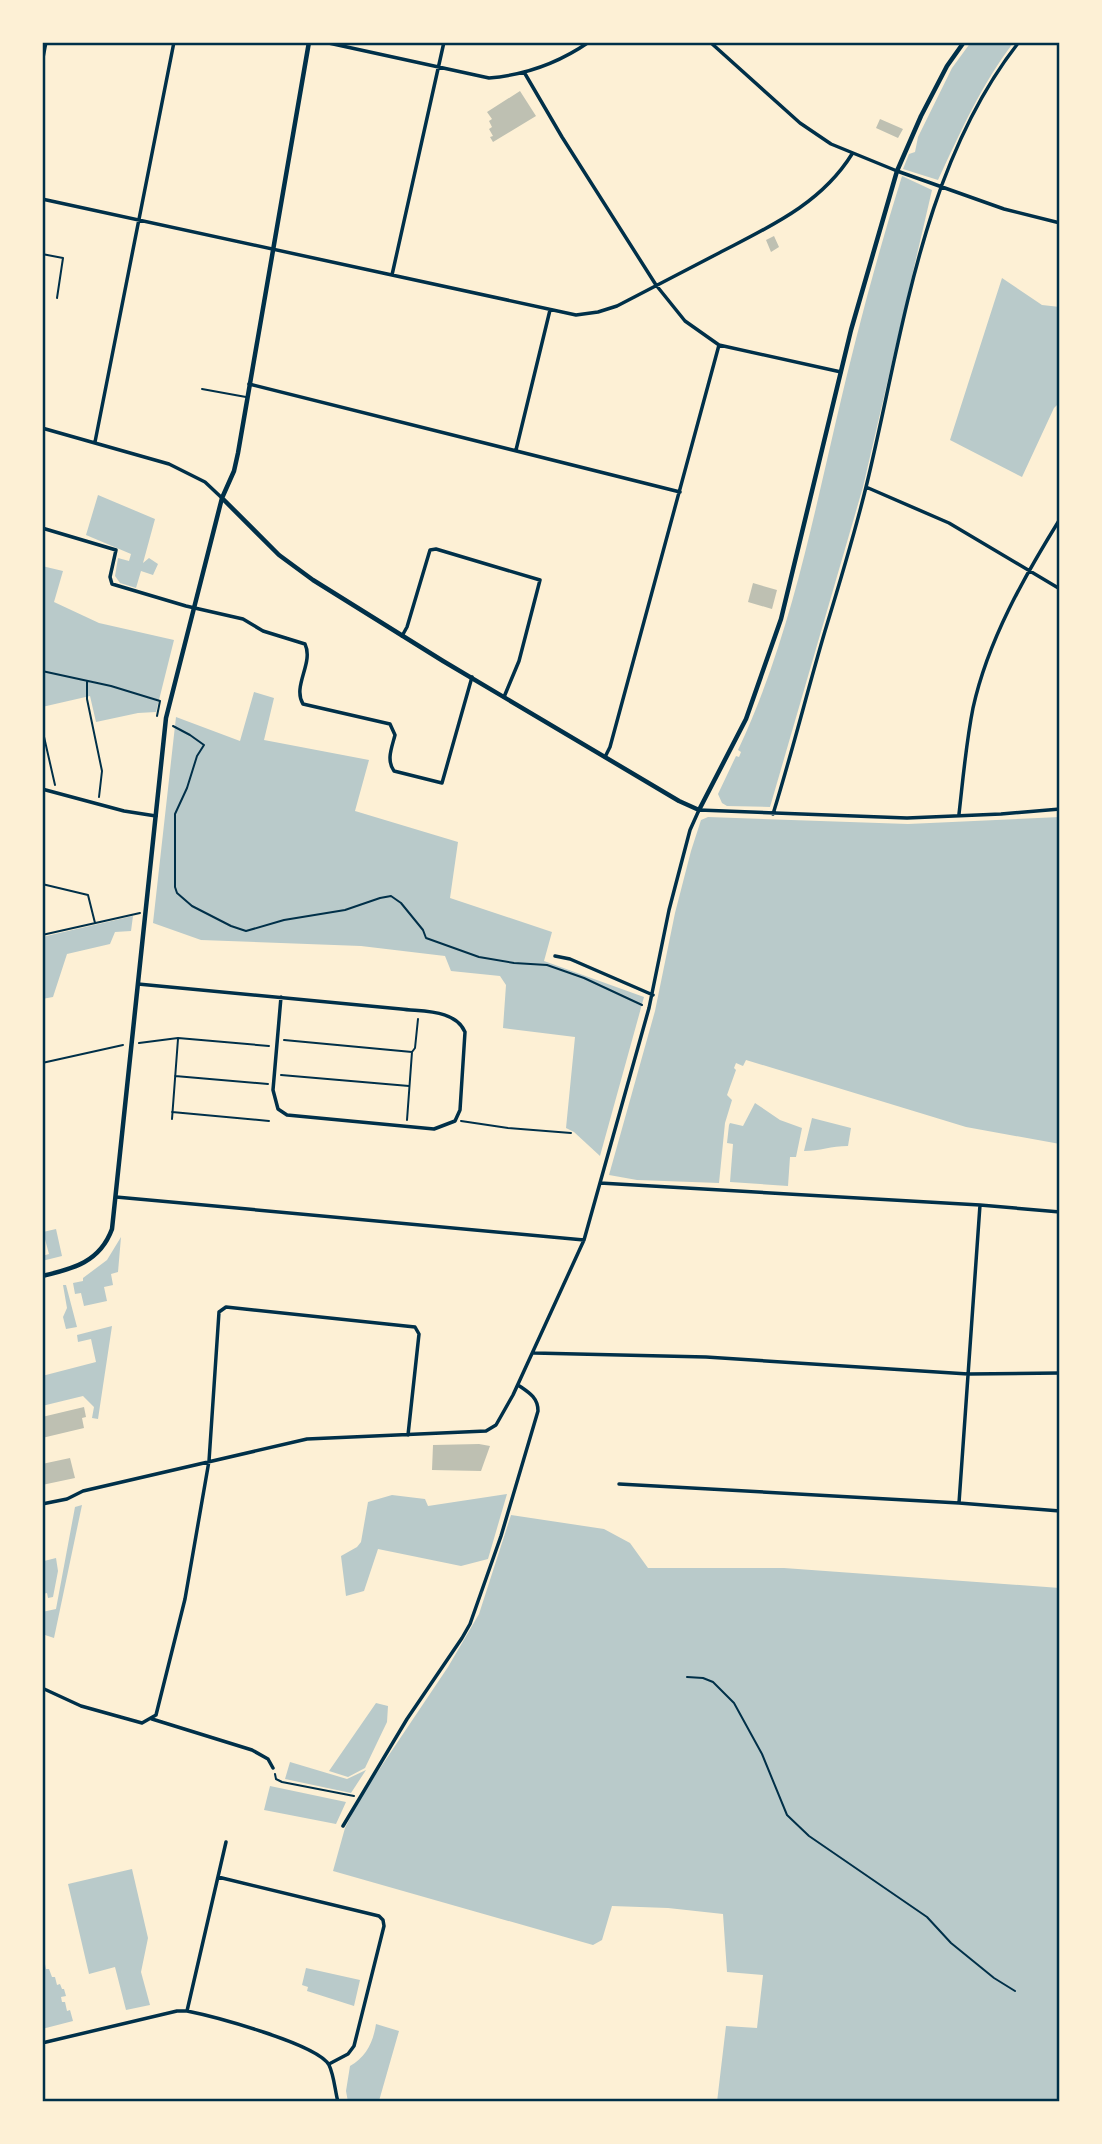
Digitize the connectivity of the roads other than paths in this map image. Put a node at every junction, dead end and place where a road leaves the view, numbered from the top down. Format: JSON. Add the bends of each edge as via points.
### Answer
{"nodes":[{"id":1,"x":46,"y":42,"type":"edge"},
{"id":2,"x":174,"y":42,"type":"edge"},
{"id":3,"x":309,"y":42,"type":"edge"},
{"id":4,"x":324,"y":42,"type":"edge"},
{"id":5,"x":444,"y":42,"type":"edge"},
{"id":6,"x":589,"y":42,"type":"edge"},
{"id":7,"x":710,"y":42,"type":"edge"},
{"id":8,"x":964,"y":42,"type":"edge"},
{"id":9,"x":1019,"y":42,"type":"edge"},
{"id":10,"x":42,"y":63,"type":"edge"},
{"id":11,"x":438,"y":68,"type":"junction"},
{"id":12,"x":524,"y":72,"type":"junction"},
{"id":13,"x":852,"y":154,"type":"junction"},
{"id":14,"x":897,"y":172,"type":"junction"},
{"id":15,"x":940,"y":186,"type":"junction"},
{"id":16,"x":42,"y":199,"type":"edge"},
{"id":17,"x":139,"y":220,"type":"junction"},
{"id":18,"x":1060,"y":223,"type":"edge"},
{"id":19,"x":272,"y":250,"type":"junction"},
{"id":20,"x":392,"y":275,"type":"junction"},
{"id":21,"x":656,"y":285,"type":"junction"},
{"id":22,"x":550,"y":310,"type":"junction"},
{"id":23,"x":719,"y":345,"type":"junction"},
{"id":24,"x":841,"y":372,"type":"junction"},
{"id":25,"x":249,"y":384,"type":"junction"},
{"id":26,"x":202,"y":388,"type":"dead end"},
{"id":27,"x":247,"y":397,"type":"junction"},
{"id":28,"x":42,"y":428,"type":"edge"},
{"id":29,"x":95,"y":442,"type":"junction"},
{"id":30,"x":516,"y":450,"type":"junction"},
{"id":31,"x":866,"y":487,"type":"junction"},
{"id":32,"x":680,"y":492,"type":"junction"},
{"id":33,"x":222,"y":498,"type":"junction"},
{"id":34,"x":1060,"y":519,"type":"edge"},
{"id":35,"x":42,"y":528,"type":"edge"},
{"id":36,"x":1030,"y":571,"type":"junction"},
{"id":37,"x":1060,"y":589,"type":"edge"},
{"id":38,"x":194,"y":608,"type":"junction"},
{"id":39,"x":402,"y":636,"type":"junction"},
{"id":40,"x":472,"y":677,"type":"junction"},
{"id":41,"x":504,"y":697,"type":"junction"},
{"id":42,"x":605,"y":757,"type":"junction"},
{"id":43,"x":42,"y":789,"type":"edge"},
{"id":44,"x":1060,"y":809,"type":"edge"},
{"id":45,"x":699,"y":810,"type":"junction"},
{"id":46,"x":773,"y":814,"type":"junction"},
{"id":47,"x":959,"y":815,"type":"junction"},
{"id":48,"x":156,"y":816,"type":"junction"},
{"id":49,"x":555,"y":956,"type":"dead end"},
{"id":50,"x":138,"y":984,"type":"junction"},
{"id":51,"x":653,"y":995,"type":"junction"},
{"id":52,"x":281,"y":998,"type":"junction"},
{"id":53,"x":600,"y":1183,"type":"junction"},
{"id":54,"x":116,"y":1197,"type":"junction"},
{"id":55,"x":980,"y":1205,"type":"junction"},
{"id":56,"x":1060,"y":1212,"type":"edge"},
{"id":57,"x":584,"y":1240,"type":"junction"},
{"id":58,"x":42,"y":1276,"type":"edge"},
{"id":59,"x":533,"y":1353,"type":"junction"},
{"id":60,"x":1060,"y":1373,"type":"edge"},
{"id":61,"x":968,"y":1374,"type":"junction"},
{"id":62,"x":518,"y":1385,"type":"junction"},
{"id":63,"x":408,"y":1435,"type":"junction"},
{"id":64,"x":209,"y":1461,"type":"junction"},
{"id":65,"x":619,"y":1484,"type":"dead end"},
{"id":66,"x":959,"y":1503,"type":"junction"},
{"id":67,"x":42,"y":1504,"type":"edge"},
{"id":68,"x":1060,"y":1511,"type":"edge"},
{"id":69,"x":42,"y":1688,"type":"edge"},
{"id":70,"x":152,"y":1719,"type":"junction"},
{"id":71,"x":273,"y":1768,"type":"road end"},
{"id":72,"x":343,"y":1826,"type":"dead end"},
{"id":73,"x":226,"y":1842,"type":"dead end"},
{"id":74,"x":218,"y":1877,"type":"junction"},
{"id":75,"x":187,"y":2011,"type":"junction"},
{"id":76,"x":42,"y":2043,"type":"edge"},
{"id":77,"x":329,"y":2064,"type":"junction"},
{"id":78,"x":338,"y":2102,"type":"edge"}],
"edges":[{"from":1,"to":10,"type":"street"},
{"from":2,"to":17,"type":"street"},
{"from":3,"to":19,"type":"street"},
{"from":4,"to":11,"type":"street"},
{"from":5,"to":11,"type":"street"},
{"from":6,"to":12,"type":"street"},
{"from":7,"to":13,"type":"street","via":[[812,133]]},
{"from":8,"to":14,"type":"street","via":[[921,116]]},
{"from":9,"to":15,"type":"street","via":[[972,114]]},
{"from":11,"to":12,"type":"street","via":[[489,78]]},
{"from":11,"to":20,"type":"street"},
{"from":12,"to":21,"type":"street"},
{"from":13,"to":14,"type":"street"},
{"from":13,"to":21,"type":"street","via":[[827,187],[800,209]]},
{"from":14,"to":15,"type":"street"},
{"from":14,"to":24,"type":"street"},
{"from":15,"to":18,"type":"street"},
{"from":15,"to":31,"type":"street"},
{"from":16,"to":17,"type":"street"},
{"from":17,"to":19,"type":"street"},
{"from":17,"to":29,"type":"street"},
{"from":19,"to":20,"type":"street"},
{"from":19,"to":25,"type":"street"},
{"from":20,"to":22,"type":"street"},
{"from":21,"to":22,"type":"street","via":[[606,310],[576,315]]},
{"from":21,"to":23,"type":"street","via":[[685,321]]},
{"from":22,"to":30,"type":"street"},
{"from":23,"to":24,"type":"street"},
{"from":23,"to":32,"type":"street"},
{"from":24,"to":45,"type":"street","via":[[781,619],[746,719]]},
{"from":25,"to":27,"type":"street"},
{"from":25,"to":30,"type":"street"},
{"from":26,"to":27,"type":"lane"},
{"from":27,"to":33,"type":"street","via":[[236,462]]},
{"from":28,"to":29,"type":"street"},
{"from":29,"to":33,"type":"street","via":[[178,467]]},
{"from":30,"to":32,"type":"street"},
{"from":31,"to":36,"type":"street","via":[[948,523]]},
{"from":31,"to":46,"type":"street"},
{"from":32,"to":42,"type":"street"},
{"from":33,"to":38,"type":"street"},
{"from":33,"to":39,"type":"street","via":[[287,562]]},
{"from":34,"to":36,"type":"street"},
{"from":35,"to":38,"type":"street","via":[[116,550],[110,577],[113,584]]},
{"from":36,"to":37,"type":"street"},
{"from":36,"to":47,"type":"street","via":[[1000,628],[974,705]]},
{"from":38,"to":40,"type":"street","via":[[243,619],[263,631],[306,644],[309,651],[299,695],[303,704],[390,724],[395,735],[389,758],[394,771],[442,783]]},
{"from":38,"to":48,"type":"street","via":[[166,718]]},
{"from":39,"to":40,"type":"street"},
{"from":39,"to":41,"type":"street","via":[[430,550],[540,580],[520,658]]},
{"from":40,"to":41,"type":"street"},
{"from":41,"to":42,"type":"street"},
{"from":42,"to":45,"type":"street"},
{"from":43,"to":48,"type":"street"},
{"from":44,"to":47,"type":"street"},
{"from":45,"to":46,"type":"street"},
{"from":45,"to":51,"type":"street","via":[[669,910]]},
{"from":46,"to":47,"type":"street"},
{"from":48,"to":50,"type":"street"},
{"from":49,"to":51,"type":"street"},
{"from":50,"to":52,"type":"street"},
{"from":50,"to":54,"type":"street"},
{"from":51,"to":53,"type":"street"},
{"from":52,"to":52,"type":"street","via":[[274,1084],[278,1109],[287,1115],[434,1129],[455,1121],[460,1110],[465,1032],[456,1019],[446,1014]]},
{"from":53,"to":55,"type":"street"},
{"from":53,"to":57,"type":"street"},
{"from":54,"to":57,"type":"street"},
{"from":54,"to":58,"type":"street","via":[[112,1229],[97,1254],[76,1267]]},
{"from":55,"to":56,"type":"street"},
{"from":55,"to":61,"type":"street"},
{"from":57,"to":59,"type":"street"},
{"from":59,"to":61,"type":"street","via":[[706,1357]]},
{"from":59,"to":62,"type":"street"},
{"from":60,"to":61,"type":"street"},
{"from":61,"to":66,"type":"street"},
{"from":62,"to":63,"type":"street","via":[[505,1411],[486,1431]]},
{"from":62,"to":72,"type":"street","via":[[534,1397],[538,1411],[481,1594],[462,1639]]},
{"from":63,"to":64,"type":"street","via":[[307,1439]]},
{"from":63,"to":64,"type":"street","via":[[419,1334],[415,1327],[226,1307],[221,1309],[218,1324]]},
{"from":64,"to":67,"type":"street"},
{"from":64,"to":70,"type":"street","via":[[185,1599]]},
{"from":65,"to":66,"type":"street"},
{"from":66,"to":68,"type":"street"},
{"from":69,"to":70,"type":"street","via":[[81,1706],[142,1723]]},
{"from":70,"to":71,"type":"street","via":[[252,1750],[268,1759]]},
{"from":73,"to":74,"type":"street"},
{"from":74,"to":75,"type":"street"},
{"from":74,"to":77,"type":"street","via":[[383,1920],[354,2046]]},
{"from":75,"to":76,"type":"street"},
{"from":75,"to":77,"type":"street","via":[[288,2041]]},
{"from":77,"to":78,"type":"street"}]}
